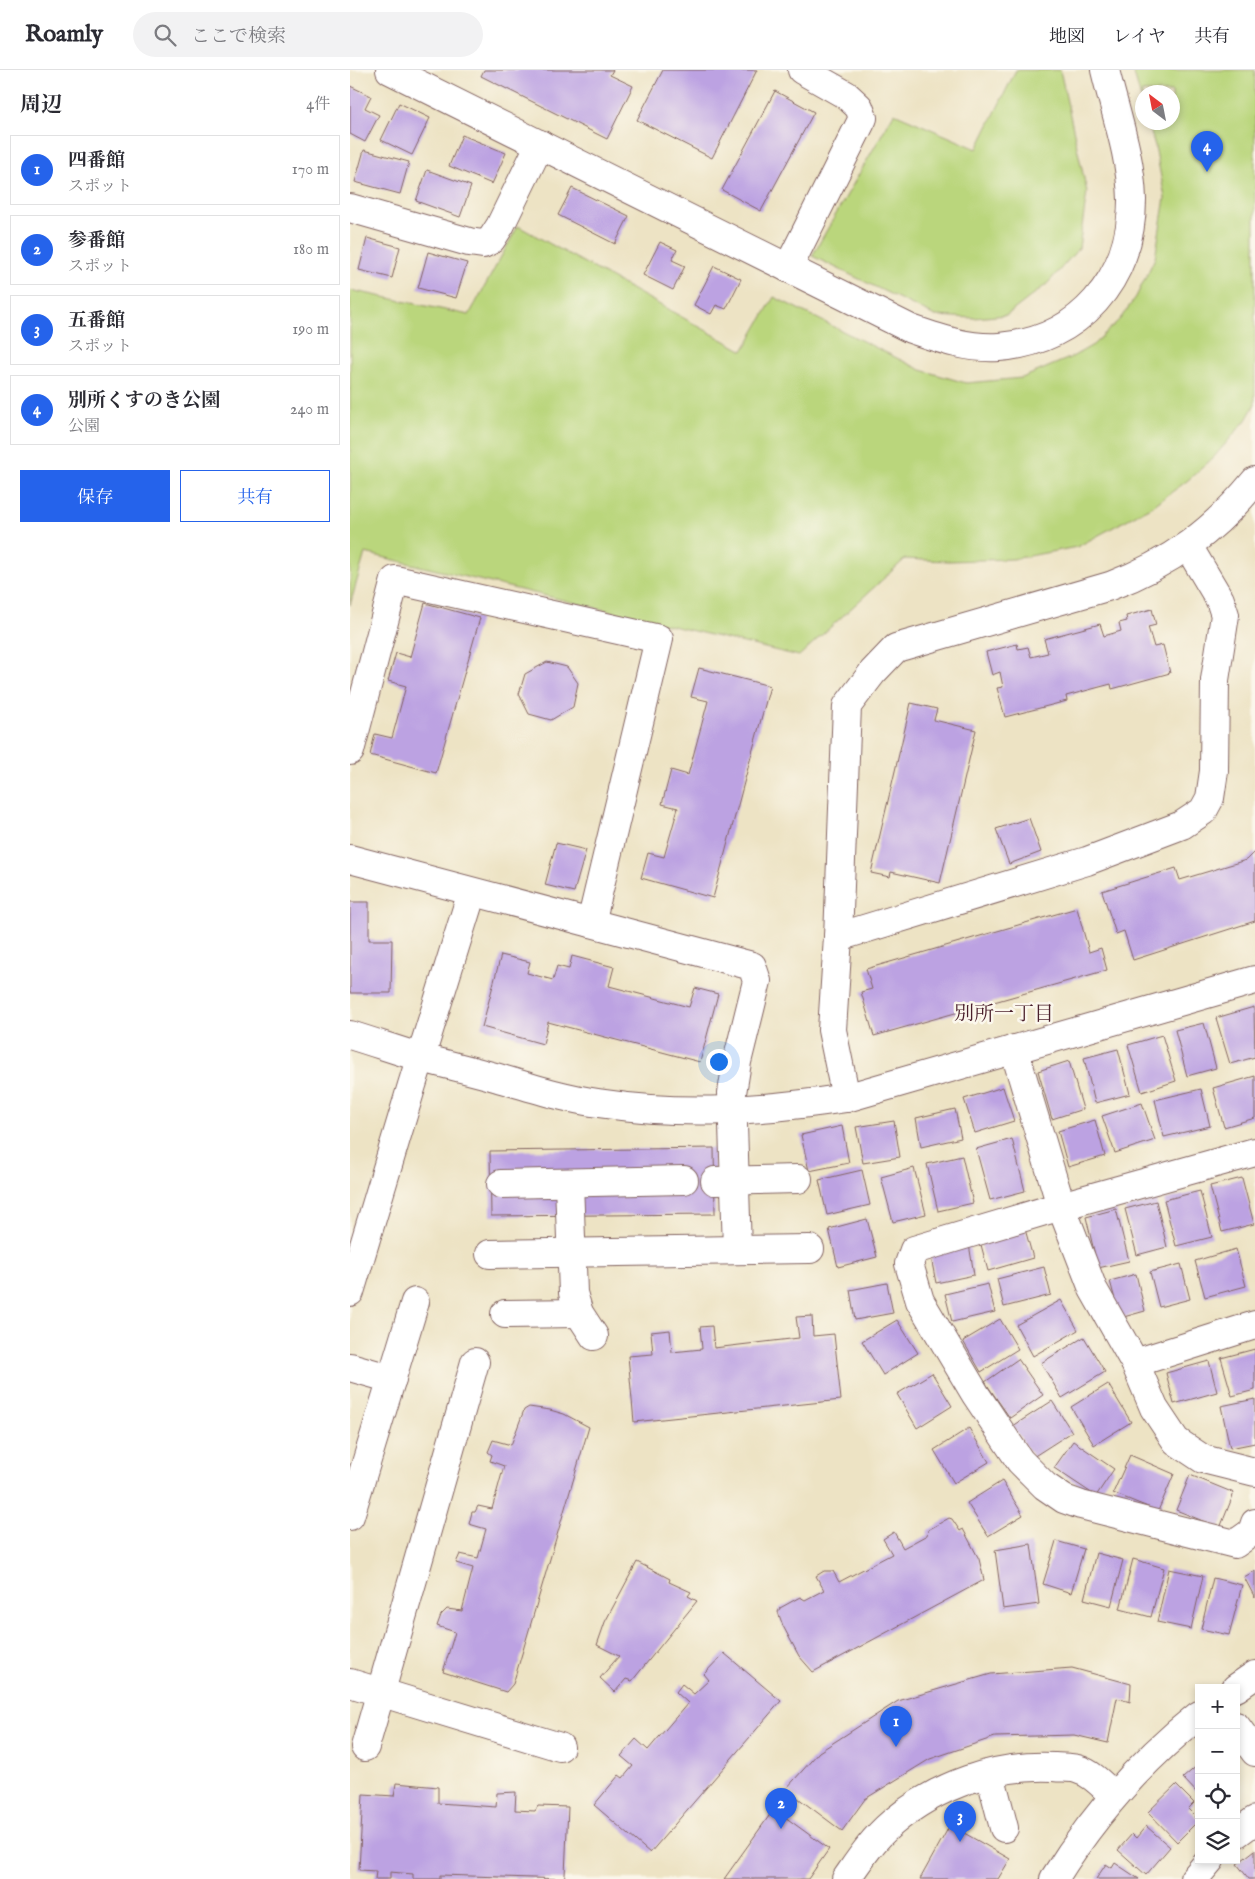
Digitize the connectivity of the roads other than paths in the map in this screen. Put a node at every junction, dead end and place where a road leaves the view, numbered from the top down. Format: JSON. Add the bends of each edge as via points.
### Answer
{"nodes":[{"id":1,"x":390,"y":70,"type":"edge"},
{"id":2,"x":802,"y":70,"type":"edge"},
{"id":3,"x":1105,"y":70,"type":"edge"},
{"id":4,"x":540,"y":144,"type":"junction"},
{"id":5,"x":350,"y":208,"type":"edge"},
{"id":6,"x":788,"y":268,"type":"junction"},
{"id":7,"x":1255,"y":481,"type":"edge"},
{"id":8,"x":1188,"y":546,"type":"junction"},
{"id":9,"x":350,"y":751,"type":"edge"},
{"id":10,"x":350,"y":859,"type":"edge"},
{"id":11,"x":472,"y":892,"type":"junction"},
{"id":12,"x":591,"y":924,"type":"junction"},
{"id":13,"x":838,"y":937,"type":"junction"},
{"id":14,"x":1255,"y":980,"type":"edge"},
{"id":15,"x":350,"y":1035,"type":"edge"},
{"id":16,"x":1014,"y":1049,"type":"junction"},
{"id":17,"x":420,"y":1057,"type":"junction"},
{"id":18,"x":846,"y":1098,"type":"junction"},
{"id":19,"x":734,"y":1111,"type":"junction"},
{"id":20,"x":1255,"y":1152,"type":"edge"},
{"id":21,"x":798,"y":1179,"type":"dead end"},
{"id":22,"x":684,"y":1180,"type":"dead end"},
{"id":23,"x":725,"y":1182,"type":"junction"},
{"id":24,"x":569,"y":1183,"type":"junction"},
{"id":25,"x":502,"y":1184,"type":"dead end"},
{"id":26,"x":1061,"y":1206,"type":"junction"},
{"id":27,"x":810,"y":1249,"type":"dead end"},
{"id":28,"x":736,"y":1250,"type":"junction"},
{"id":29,"x":571,"y":1253,"type":"junction"},
{"id":30,"x":490,"y":1254,"type":"dead end"},
{"id":31,"x":350,"y":1292,"type":"edge"},
{"id":32,"x":415,"y":1302,"type":"dead end"},
{"id":33,"x":579,"y":1313,"type":"junction"},
{"id":34,"x":505,"y":1314,"type":"dead end"},
{"id":35,"x":1255,"y":1325,"type":"edge"},
{"id":36,"x":594,"y":1336,"type":"dead end"},
{"id":37,"x":475,"y":1362,"type":"dead end"},
{"id":38,"x":1134,"y":1363,"type":"junction"},
{"id":39,"x":350,"y":1367,"type":"edge"},
{"id":40,"x":392,"y":1378,"type":"junction"},
{"id":41,"x":1255,"y":1472,"type":"edge"},
{"id":42,"x":350,"y":1516,"type":"edge"},
{"id":43,"x":1255,"y":1523,"type":"edge"},
{"id":44,"x":1255,"y":1676,"type":"edge"},
{"id":45,"x":350,"y":1684,"type":"edge"},
{"id":46,"x":1240,"y":1685,"type":"edge"},
{"id":47,"x":380,"y":1692,"type":"junction"},
{"id":48,"x":1195,"y":1718,"type":"edge"},
{"id":49,"x":1238,"y":1729,"type":"edge"},
{"id":50,"x":364,"y":1747,"type":"dead end"},
{"id":51,"x":560,"y":1747,"type":"dead end"},
{"id":52,"x":1255,"y":1752,"type":"edge"},
{"id":53,"x":990,"y":1774,"type":"junction"},
{"id":54,"x":1114,"y":1796,"type":"junction"},
{"id":55,"x":1255,"y":1820,"type":"edge"},
{"id":56,"x":1004,"y":1828,"type":"dead end"},
{"id":57,"x":1240,"y":1831,"type":"edge"},
{"id":58,"x":1207,"y":1864,"type":"edge"},
{"id":59,"x":846,"y":1879,"type":"edge"},
{"id":60,"x":1054,"y":1879,"type":"edge"},
{"id":61,"x":1194,"y":1879,"type":"edge"}],
"edges":[{"from":1,"to":4,"type":"street"},
{"from":2,"to":6,"type":"street","via":[[846,95],[859,107],[863,118]]},
{"from":3,"to":6,"type":"street","via":[[1130,181],[1132,200],[1127,242],[1108,288],[1087,310],[1060,330],[1026,343],[1007,346],[952,343],[911,329]]},
{"from":4,"to":5,"type":"street","via":[[500,226],[491,240],[483,244]]},
{"from":4,"to":6,"type":"street"},
{"from":7,"to":8,"type":"street","via":[[1216,524]]},
{"from":8,"to":13,"type":"street","via":[[1152,568],[1110,586],[896,648],[873,672],[847,706]]},
{"from":8,"to":13,"type":"street","via":[[1220,600],[1225,615],[1215,680],[1214,771],[1210,798],[1203,811],[1182,825],[1087,861]]},
{"from":9,"to":12,"type":"street","via":[[395,580],[659,639]]},
{"from":10,"to":11,"type":"street"},
{"from":11,"to":12,"type":"street"},
{"from":11,"to":17,"type":"street"},
{"from":12,"to":19,"type":"street","via":[[752,966],[757,981],[732,1093]]},
{"from":13,"to":18,"type":"street","via":[[832,1030]]},
{"from":14,"to":16,"type":"street"},
{"from":15,"to":17,"type":"street"},
{"from":16,"to":18,"type":"street"},
{"from":16,"to":26,"type":"street"},
{"from":17,"to":19,"type":"street","via":[[596,1103],[691,1112]]},
{"from":17,"to":31,"type":"street"},
{"from":18,"to":19,"type":"street"},
{"from":19,"to":23,"type":"street"},
{"from":20,"to":26,"type":"street"},
{"from":21,"to":23,"type":"street"},
{"from":22,"to":24,"type":"street"},
{"from":23,"to":28,"type":"street"},
{"from":24,"to":25,"type":"street"},
{"from":24,"to":29,"type":"street"},
{"from":26,"to":38,"type":"street","via":[[1093,1289]]},
{"from":26,"to":43,"type":"street","via":[[914,1250],[909,1264],[920,1301],[976,1395],[1020,1461],[1045,1486],[1064,1499],[1235,1544],[1252,1532]]},
{"from":27,"to":28,"type":"street"},
{"from":28,"to":29,"type":"street"},
{"from":29,"to":30,"type":"street"},
{"from":29,"to":33,"type":"street","via":[[573,1292]]},
{"from":32,"to":40,"type":"street"},
{"from":33,"to":34,"type":"street"},
{"from":33,"to":36,"type":"street"},
{"from":35,"to":38,"type":"street"},
{"from":37,"to":47,"type":"street"},
{"from":38,"to":41,"type":"street","via":[[1154,1408],[1176,1440],[1203,1459]]},
{"from":39,"to":40,"type":"street"},
{"from":40,"to":42,"type":"street"},
{"from":44,"to":46,"type":"street"},
{"from":45,"to":47,"type":"street"},
{"from":47,"to":50,"type":"street"},
{"from":47,"to":51,"type":"street"},
{"from":48,"to":54,"type":"street","via":[[1136,1771]]},
{"from":49,"to":52,"type":"street"},
{"from":53,"to":54,"type":"street","via":[[1036,1766],[1076,1768],[1087,1772]]},
{"from":53,"to":56,"type":"street"},
{"from":53,"to":59,"type":"street","via":[[945,1789],[909,1810],[879,1835]]},
{"from":54,"to":60,"type":"street","via":[[1075,1845]]},
{"from":55,"to":57,"type":"street"},
{"from":58,"to":61,"type":"street"}]}
